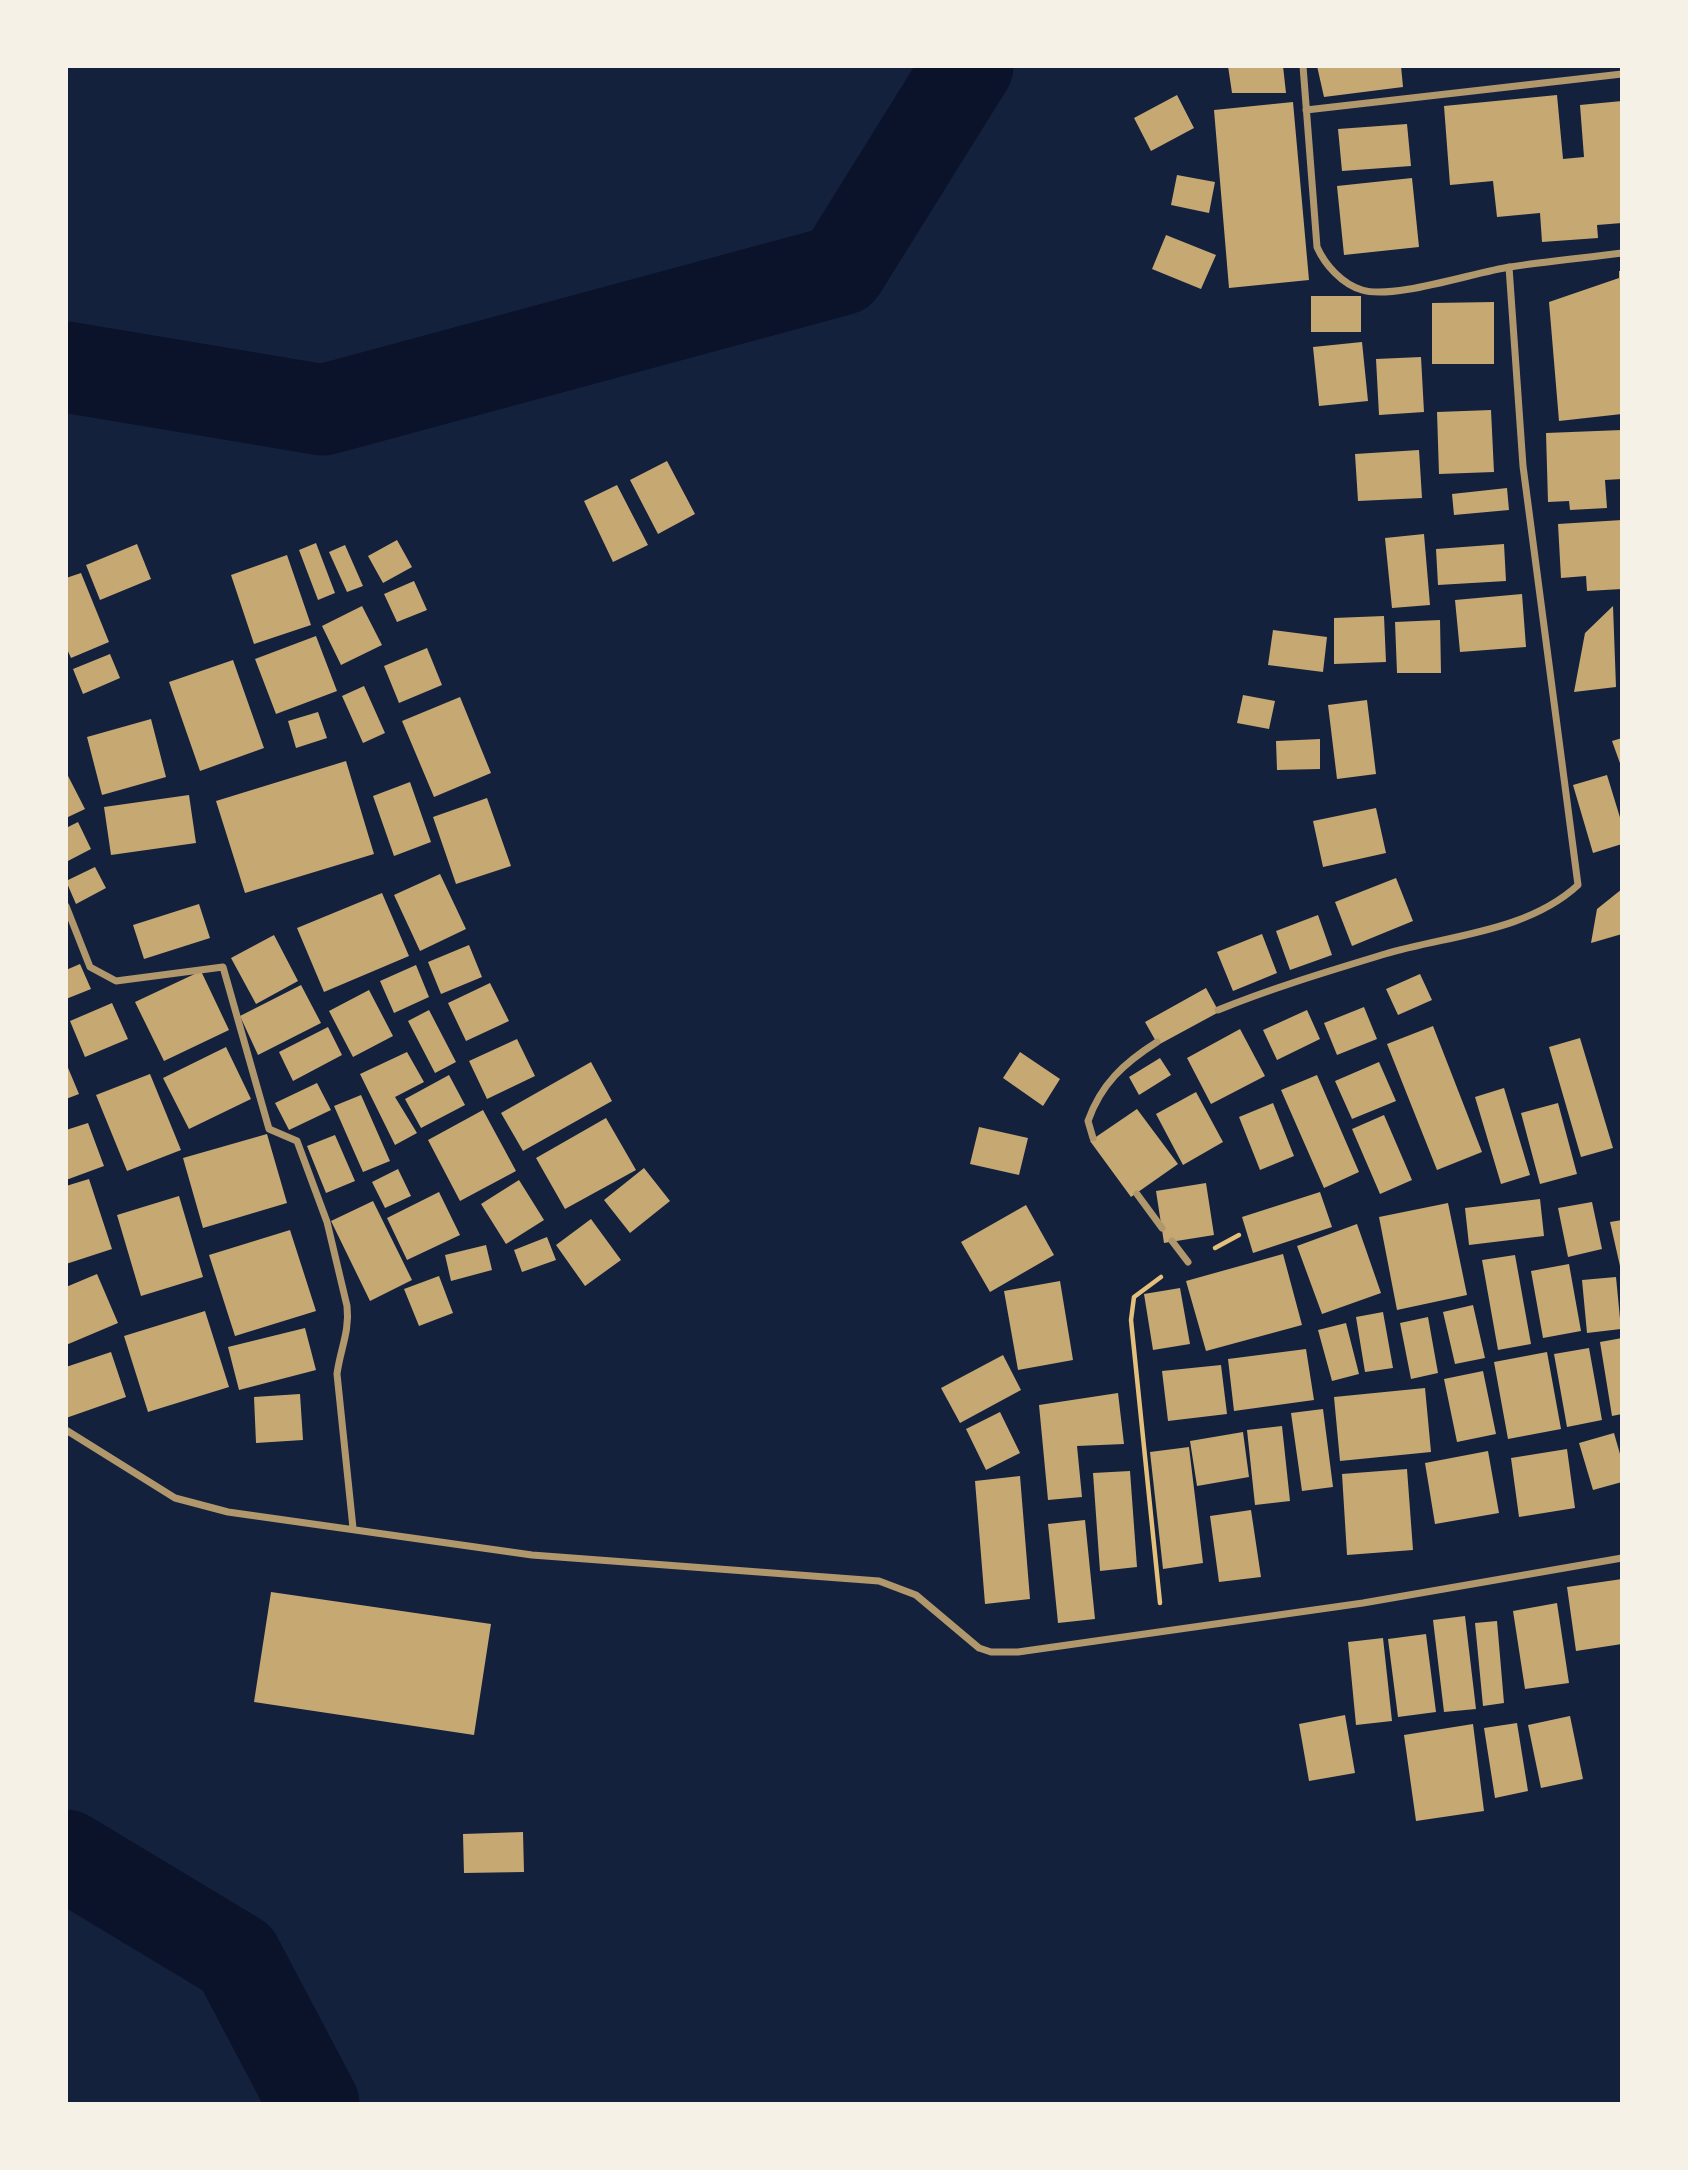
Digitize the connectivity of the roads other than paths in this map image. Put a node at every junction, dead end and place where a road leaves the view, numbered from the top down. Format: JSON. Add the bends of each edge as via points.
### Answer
{"nodes":[{"id":1,"x":1303,"y":66,"type":"edge"},
{"id":2,"x":1622,"y":74,"type":"edge"},
{"id":3,"x":1306,"y":110,"type":"junction"},
{"id":4,"x":1622,"y":253,"type":"edge"},
{"id":5,"x":1509,"y":267,"type":"junction"},
{"id":6,"x":66,"y":906,"type":"edge"},
{"id":7,"x":1218,"y":1010,"type":"dead end"},
{"id":8,"x":1157,"y":1042,"type":"dead end"},
{"id":9,"x":1093,"y":1138,"type":"dead end"},
{"id":10,"x":1137,"y":1194,"type":"dead end"},
{"id":11,"x":1162,"y":1228,"type":"dead end"},
{"id":12,"x":1172,"y":1241,"type":"dead end"},
{"id":13,"x":1188,"y":1262,"type":"road end"},
{"id":14,"x":66,"y":1430,"type":"edge"},
{"id":15,"x":353,"y":1528,"type":"junction"},
{"id":16,"x":1622,"y":1558,"type":"edge"}],
"edges":[{"from":1,"to":3,"type":"street"},
{"from":2,"to":3,"type":"street"},
{"from":3,"to":5,"type":"street","via":[[1317,247],[1323,261],[1341,278],[1363,291],[1395,290]]},
{"from":4,"to":5,"type":"street"},
{"from":5,"to":7,"type":"street","via":[[1523,466],[1577,885],[1552,907],[1515,921],[1385,954]]},
{"from":6,"to":15,"type":"street","via":[[90,967],[116,981],[223,967],[269,1129],[297,1141],[312,1174],[347,1306],[349,1328],[337,1374]]},
{"from":8,"to":9,"type":"street","via":[[1108,1081],[1088,1121]]},
{"from":10,"to":11,"type":"street"},
{"from":12,"to":13,"type":"street"},
{"from":14,"to":15,"type":"street","via":[[175,1498],[228,1512]]},
{"from":15,"to":16,"type":"street","via":[[533,1555],[879,1581],[916,1595],[979,1648],[992,1652],[1363,1603]]}]}
